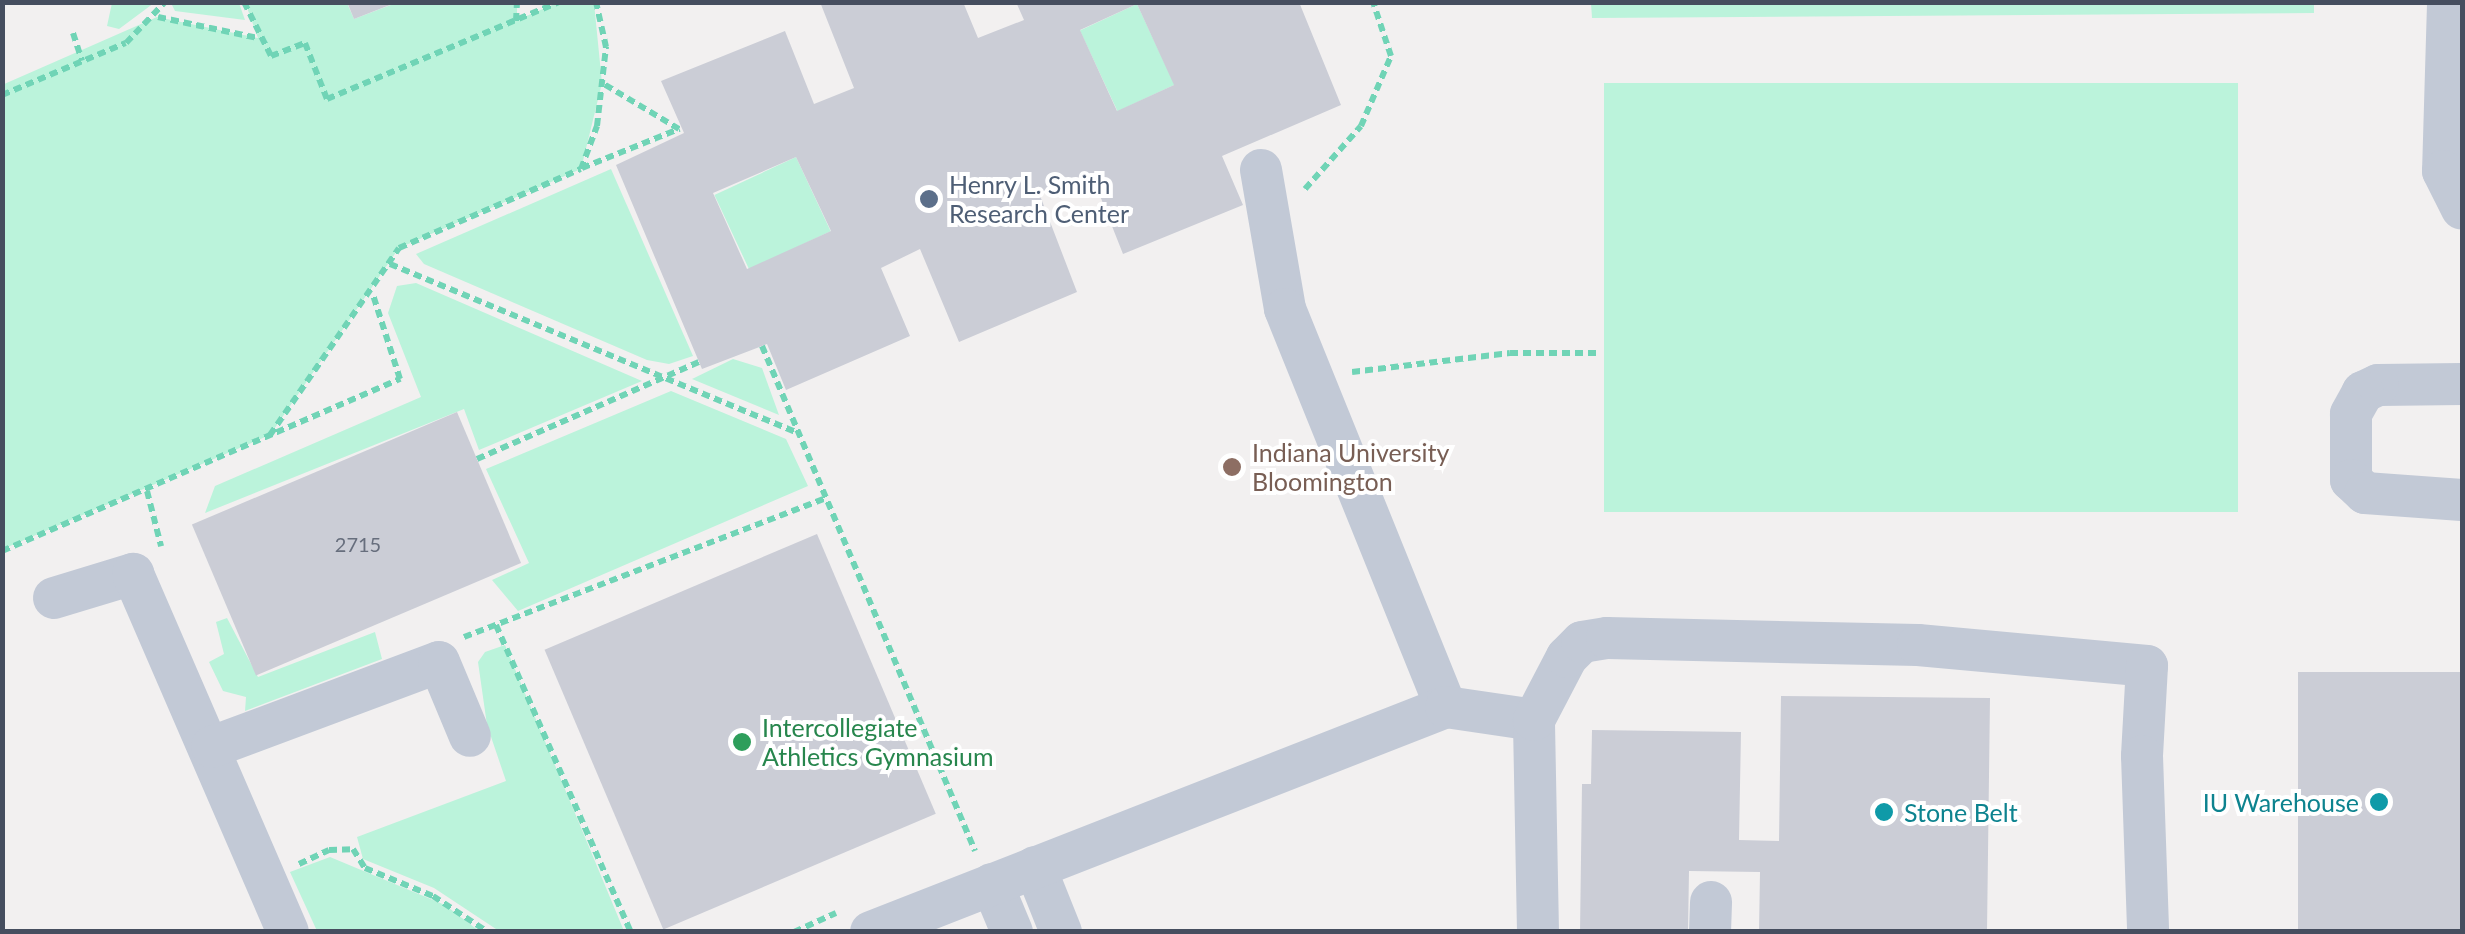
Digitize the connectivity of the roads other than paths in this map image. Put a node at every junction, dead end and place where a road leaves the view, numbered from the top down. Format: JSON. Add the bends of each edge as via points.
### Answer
{"nodes":[{"id":1,"x":2453,"y":4,"type":"edge"},
{"id":2,"x":1261,"y":170,"type":"dead end"},
{"id":3,"x":2462,"y":209,"type":"edge"},
{"id":4,"x":2462,"y":384,"type":"edge"},
{"id":5,"x":2462,"y":500,"type":"edge"},
{"id":6,"x":54,"y":598,"type":"dead end"},
{"id":7,"x":1446,"y":707,"type":"junction"},
{"id":8,"x":1534,"y":720,"type":"junction"},
{"id":9,"x":470,"y":736,"type":"dead end"},
{"id":10,"x":212,"y":747,"type":"junction"},
{"id":11,"x":1035,"y":868,"type":"junction"},
{"id":12,"x":975,"y":872,"type":"junction"},
{"id":13,"x":860,"y":920,"type":"edge"},
{"id":14,"x":288,"y":932,"type":"edge"},
{"id":15,"x":1012,"y":932,"type":"edge"},
{"id":16,"x":1061,"y":932,"type":"edge"},
{"id":17,"x":1538,"y":932,"type":"edge"},
{"id":18,"x":2148,"y":932,"type":"edge"}],
"edges":[{"from":1,"to":3,"type":"lane","via":[[2443,172]]},
{"from":2,"to":7,"type":"lane","via":[[1285,308]]},
{"from":4,"to":5,"type":"lane","via":[[2378,385],[2364,392],[2351,414],[2351,480],[2385,500]]},
{"from":6,"to":10,"type":"lane","via":[[133,574]]},
{"from":7,"to":8,"type":"lane"},
{"from":7,"to":11,"type":"lane"},
{"from":8,"to":17,"type":"lane"},
{"from":8,"to":18,"type":"lane","via":[[1567,658],[1582,642],[1607,638],[1918,645],[2146,666]]},
{"from":9,"to":10,"type":"lane","via":[[439,662]]},
{"from":10,"to":14,"type":"lane"},
{"from":11,"to":12,"type":"lane"},
{"from":11,"to":16,"type":"lane"},
{"from":12,"to":13,"type":"lane"},
{"from":12,"to":15,"type":"lane"}]}
